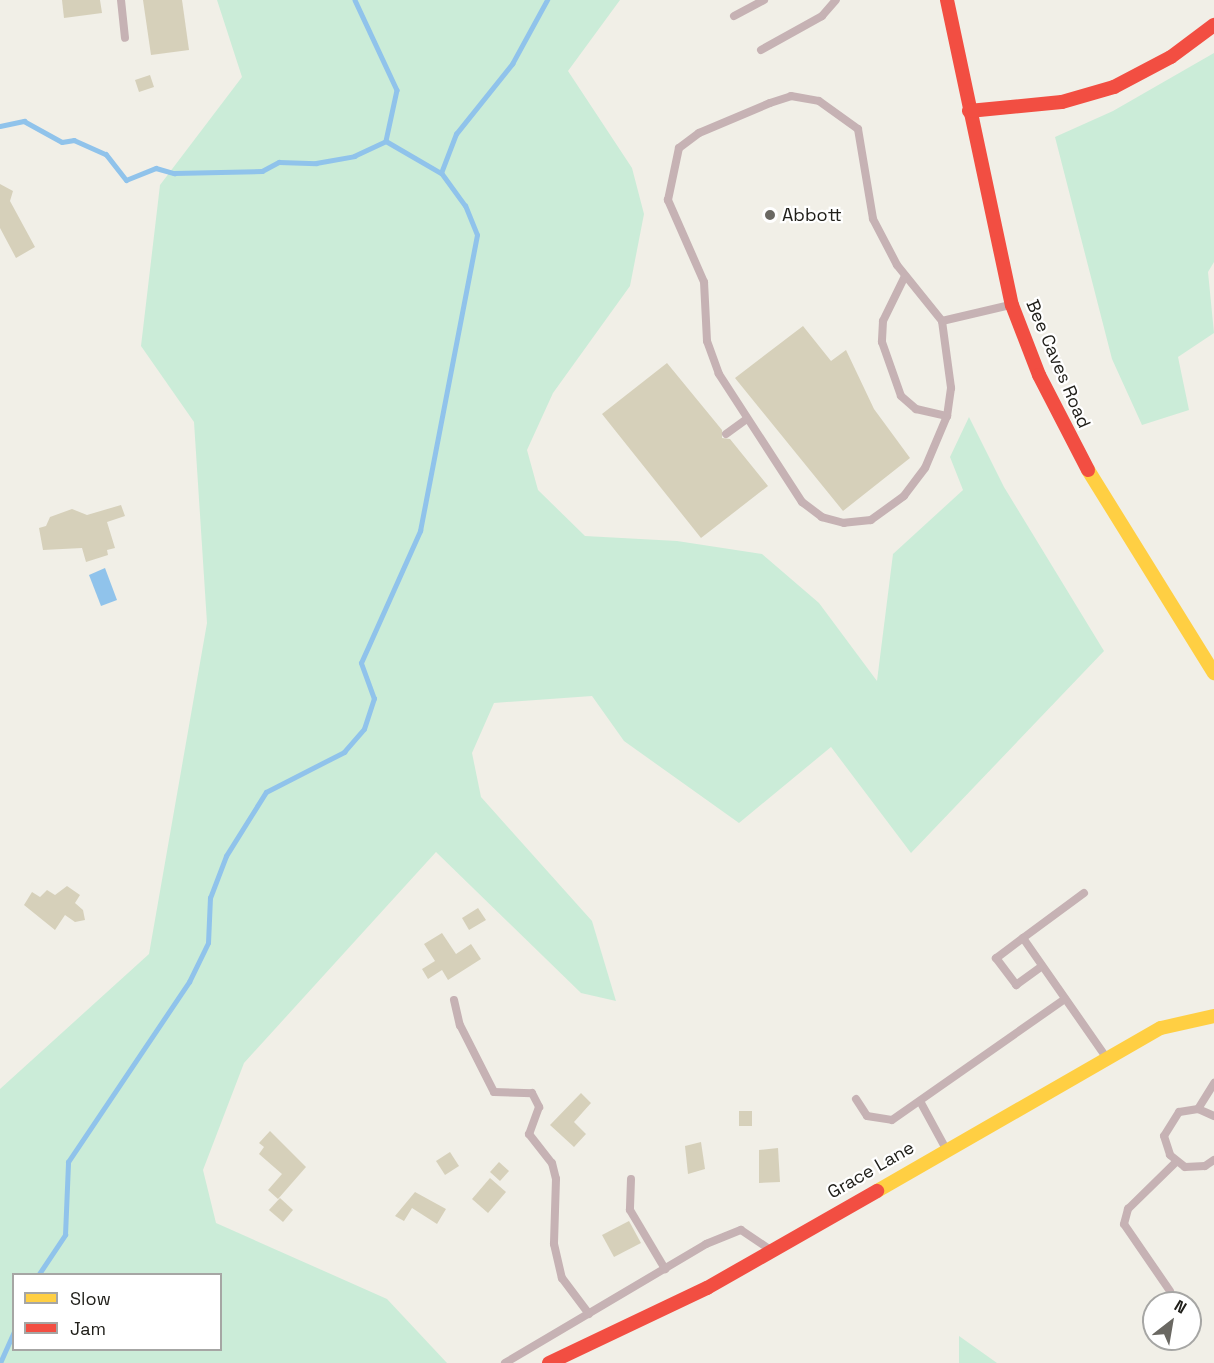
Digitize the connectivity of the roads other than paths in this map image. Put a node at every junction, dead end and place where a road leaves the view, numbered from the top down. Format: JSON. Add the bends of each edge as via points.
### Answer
{"nodes":[{"id":1,"x":121,"y":0,"type":"edge"},
{"id":2,"x":764,"y":0,"type":"edge"},
{"id":3,"x":836,"y":0,"type":"edge"},
{"id":4,"x":947,"y":0,"type":"edge"},
{"id":5,"x":734,"y":16,"type":"dead end"},
{"id":6,"x":1214,"y":25,"type":"edge"},
{"id":7,"x":125,"y":38,"type":"dead end"},
{"id":8,"x":761,"y":50,"type":"dead end"},
{"id":9,"x":969,"y":111,"type":"junction"},
{"id":10,"x":905,"y":276,"type":"junction"},
{"id":11,"x":1012,"y":305,"type":"junction"},
{"id":12,"x":942,"y":321,"type":"junction"},
{"id":13,"x":947,"y":416,"type":"junction"},
{"id":14,"x":747,"y":419,"type":"junction"},
{"id":15,"x":726,"y":434,"type":"dead end"},
{"id":16,"x":1214,"y":673,"type":"edge"},
{"id":17,"x":1084,"y":893,"type":"dead end"},
{"id":18,"x":1023,"y":938,"type":"junction"},
{"id":19,"x":1042,"y":966,"type":"junction"},
{"id":20,"x":1065,"y":999,"type":"junction"},
{"id":21,"x":454,"y":1000,"type":"dead end"},
{"id":22,"x":1214,"y":1016,"type":"edge"},
{"id":23,"x":1106,"y":1058,"type":"junction"},
{"id":24,"x":1214,"y":1083,"type":"edge"},
{"id":25,"x":856,"y":1099,"type":"dead end"},
{"id":26,"x":921,"y":1103,"type":"junction"},
{"id":27,"x":1198,"y":1109,"type":"junction"},
{"id":28,"x":1214,"y":1116,"type":"edge"},
{"id":29,"x":946,"y":1149,"type":"junction"},
{"id":30,"x":1214,"y":1160,"type":"edge"},
{"id":31,"x":1176,"y":1162,"type":"junction"},
{"id":32,"x":631,"y":1179,"type":"dead end"},
{"id":33,"x":769,"y":1249,"type":"junction"},
{"id":34,"x":665,"y":1269,"type":"junction"},
{"id":35,"x":1170,"y":1291,"type":"dead end"},
{"id":36,"x":589,"y":1314,"type":"junction"},
{"id":37,"x":505,"y":1363,"type":"edge"},
{"id":38,"x":549,"y":1363,"type":"edge"}],
"edges":[{"from":1,"to":7,"type":"lane"},
{"from":2,"to":5,"type":"lane"},
{"from":3,"to":8,"type":"lane","via":[[822,16]]},
{"from":4,"to":9,"type":"street","name":"Bee Caves Road"},
{"from":6,"to":9,"type":"street","via":[[1171,57],[1114,87],[1062,102]]},
{"from":9,"to":11,"type":"street","name":"Bee Caves Road"},
{"from":10,"to":12,"type":"lane"},
{"from":10,"to":13,"type":"lane","via":[[890,303],[882,342],[901,396],[916,409]]},
{"from":10,"to":14,"type":"lane","via":[[873,219],[858,129],[839,112],[819,101],[790,96],[699,133],[679,148],[668,200],[704,282],[707,341],[719,374]]},
{"from":11,"to":12,"type":"lane"},
{"from":11,"to":16,"type":"street","name":"Bee Caves Road","via":[[1076,451]]},
{"from":12,"to":13,"type":"lane","via":[[949,350]]},
{"from":13,"to":14,"type":"lane","via":[[934,451],[904,496],[871,520],[844,523],[822,517],[802,502]]},
{"from":14,"to":15,"type":"lane"},
{"from":17,"to":18,"type":"lane"},
{"from":18,"to":19,"type":"lane"},
{"from":18,"to":19,"type":"lane","via":[[996,958],[1016,986]]},
{"from":19,"to":20,"type":"lane"},
{"from":20,"to":23,"type":"lane"},
{"from":20,"to":26,"type":"lane"},
{"from":21,"to":36,"type":"lane","via":[[460,1025],[490,1087],[499,1093],[513,1089],[531,1093],[538,1107],[529,1134],[552,1163],[556,1179],[554,1244],[562,1278]]},
{"from":22,"to":23,"type":"street","name":"Grace Lane","via":[[1161,1028]]},
{"from":23,"to":29,"type":"street","name":"Grace Lane"},
{"from":24,"to":27,"type":"lane"},
{"from":25,"to":26,"type":"lane","via":[[867,1116],[879,1121],[892,1120]]},
{"from":26,"to":29,"type":"lane"},
{"from":27,"to":28,"type":"lane"},
{"from":27,"to":31,"type":"lane","via":[[1179,1112],[1166,1127],[1165,1146]]},
{"from":29,"to":33,"type":"street","name":"Grace Lane"},
{"from":30,"to":31,"type":"lane","via":[[1195,1168]]},
{"from":31,"to":35,"type":"lane","via":[[1128,1209],[1124,1224]]},
{"from":32,"to":34,"type":"lane","via":[[630,1210]]},
{"from":33,"to":34,"type":"lane","via":[[741,1230],[706,1244]]},
{"from":33,"to":38,"type":"street","name":"Grace Lane","via":[[707,1288]]},
{"from":34,"to":36,"type":"lane"},
{"from":36,"to":37,"type":"lane"}]}
